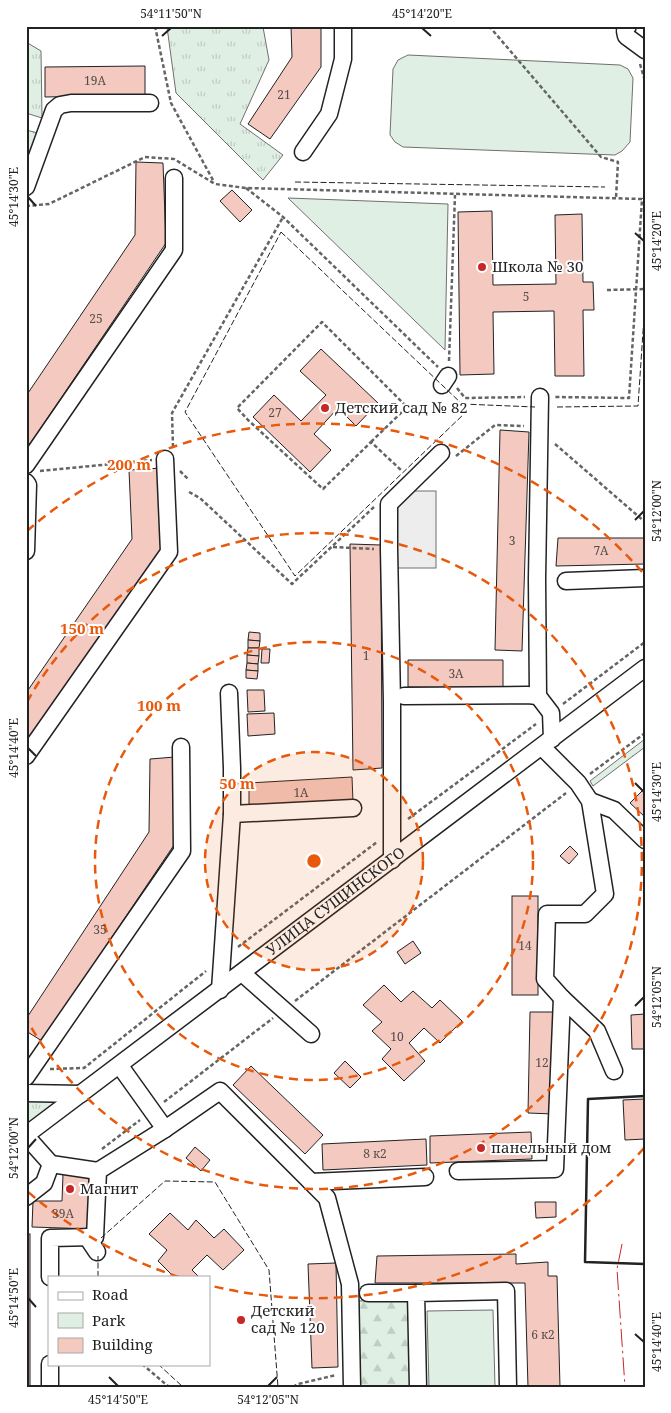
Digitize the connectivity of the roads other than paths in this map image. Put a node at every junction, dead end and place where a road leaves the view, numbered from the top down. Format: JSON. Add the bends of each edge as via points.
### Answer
{"nodes":[{"id":1,"x":344,"y":26,"type":"edge"},
{"id":2,"x":628,"y":26,"type":"edge"},
{"id":3,"x":645,"y":50,"type":"edge"},
{"id":4,"x":150,"y":103,"type":"dead end"},
{"id":5,"x":303,"y":152,"type":"dead end"},
{"id":6,"x":174,"y":178,"type":"dead end"},
{"id":7,"x":26,"y":187,"type":"edge"},
{"id":8,"x":540,"y":397,"type":"road end"},
{"id":9,"x":447,"y":456,"type":"road end"},
{"id":10,"x":169,"y":459,"type":"road end"},
{"id":11,"x":30,"y":473,"type":"edge"},
{"id":12,"x":26,"y":551,"type":"edge"},
{"id":13,"x":645,"y":578,"type":"edge"},
{"id":14,"x":566,"y":581,"type":"dead end"},
{"id":15,"x":645,"y":668,"type":"edge"},
{"id":16,"x":229,"y":693,"type":"dead end"},
{"id":17,"x":404,"y":696,"type":"dead end"},
{"id":18,"x":538,"y":696,"type":"junction"},
{"id":19,"x":547,"y":743,"type":"junction"},
{"id":20,"x":181,"y":747,"type":"dead end"},
{"id":21,"x":26,"y":756,"type":"edge"},
{"id":22,"x":590,"y":801,"type":"junction"},
{"id":23,"x":353,"y":808,"type":"dead end"},
{"id":24,"x":232,"y":814,"type":"junction"},
{"id":25,"x":645,"y":840,"type":"edge"},
{"id":26,"x":392,"y":860,"type":"junction"},
{"id":27,"x":242,"y":973,"type":"junction"},
{"id":28,"x":220,"y":990,"type":"junction"},
{"id":29,"x":562,"y":998,"type":"junction"},
{"id":30,"x":311,"y":1034,"type":"dead end"},
{"id":31,"x":120,"y":1066,"type":"junction"},
{"id":32,"x":614,"y":1071,"type":"dead end"},
{"id":33,"x":29,"y":1073,"type":"edge"},
{"id":34,"x":26,"y":1093,"type":"edge"},
{"id":35,"x":81,"y":1094,"type":"junction"},
{"id":36,"x":165,"y":1130,"type":"junction"},
{"id":37,"x":26,"y":1136,"type":"edge"},
{"id":38,"x":51,"y":1164,"type":"junction"},
{"id":39,"x":98,"y":1171,"type":"junction"},
{"id":40,"x":458,"y":1171,"type":"dead end"},
{"id":41,"x":425,"y":1177,"type":"dead end"},
{"id":42,"x":311,"y":1182,"type":"junction"},
{"id":43,"x":26,"y":1197,"type":"edge"},
{"id":44,"x":87,"y":1237,"type":"junction"},
{"id":45,"x":97,"y":1252,"type":"dead end"},
{"id":46,"x":50,"y":1276,"type":"edge"},
{"id":47,"x":416,"y":1293,"type":"junction"},
{"id":48,"x":368,"y":1294,"type":"dead end"},
{"id":49,"x":50,"y":1366,"type":"edge"},
{"id":50,"x":352,"y":1379,"type":"edge"},
{"id":51,"x":50,"y":1387,"type":"edge"},
{"id":52,"x":418,"y":1387,"type":"edge"},
{"id":53,"x":508,"y":1387,"type":"edge"}],
"edges":[{"from":1,"to":5,"type":"street","via":[[343,59],[329,114]]},
{"from":2,"to":3,"type":"street","via":[[626,36]]},
{"from":4,"to":7,"type":"street","via":[[60,105],[54,110]]},
{"from":6,"to":11,"type":"street","via":[[174,250]]},
{"from":8,"to":18,"type":"street"},
{"from":9,"to":26,"type":"street","via":[[411,482],[390,504]]},
{"from":10,"to":21,"type":"street","via":[[169,552]]},
{"from":11,"to":12,"type":"street"},
{"from":13,"to":14,"type":"street"},
{"from":15,"to":19,"type":"street","name":"УЛИЦА СУЩИНСКОГО"},
{"from":16,"to":24,"type":"street"},
{"from":17,"to":18,"type":"street"},
{"from":18,"to":19,"type":"street","via":[[551,713]]},
{"from":19,"to":22,"type":"street"},
{"from":19,"to":26,"type":"street","name":"УЛИЦА СУЩИНСКОГО"},
{"from":20,"to":33,"type":"street","via":[[182,850]]},
{"from":22,"to":25,"type":"street","via":[[614,810]]},
{"from":22,"to":29,"type":"street","via":[[605,894],[585,914],[547,914],[546,979]]},
{"from":23,"to":24,"type":"street"},
{"from":24,"to":28,"type":"street"},
{"from":26,"to":27,"type":"street","name":"УЛИЦА СУЩИНСКОГО"},
{"from":27,"to":28,"type":"street","name":"УЛИЦА СУЩИНСКОГО"},
{"from":27,"to":30,"type":"street"},
{"from":28,"to":31,"type":"street","name":"УЛИЦА СУЩИНСКОГО"},
{"from":29,"to":32,"type":"street","via":[[597,1031]]},
{"from":29,"to":40,"type":"street","via":[[555,1170]]},
{"from":31,"to":35,"type":"street","name":"УЛИЦА СУЩИНСКОГО"},
{"from":31,"to":36,"type":"street"},
{"from":34,"to":35,"type":"street"},
{"from":35,"to":37,"type":"street","name":"УЛИЦА СУЩИНСКОГО"},
{"from":36,"to":39,"type":"street"},
{"from":36,"to":42,"type":"street","via":[[220,1091]]},
{"from":37,"to":38,"type":"street"},
{"from":38,"to":39,"type":"street"},
{"from":38,"to":43,"type":"street","via":[[44,1183]]},
{"from":39,"to":44,"type":"street","via":[[95,1237]]},
{"from":41,"to":42,"type":"street"},
{"from":42,"to":50,"type":"street","via":[[327,1198],[350,1284]]},
{"from":44,"to":45,"type":"street"},
{"from":44,"to":46,"type":"street","via":[[50,1238]]},
{"from":47,"to":48,"type":"street"},
{"from":47,"to":52,"type":"street"},
{"from":47,"to":53,"type":"street","via":[[506,1291]]},
{"from":49,"to":51,"type":"street"}]}
